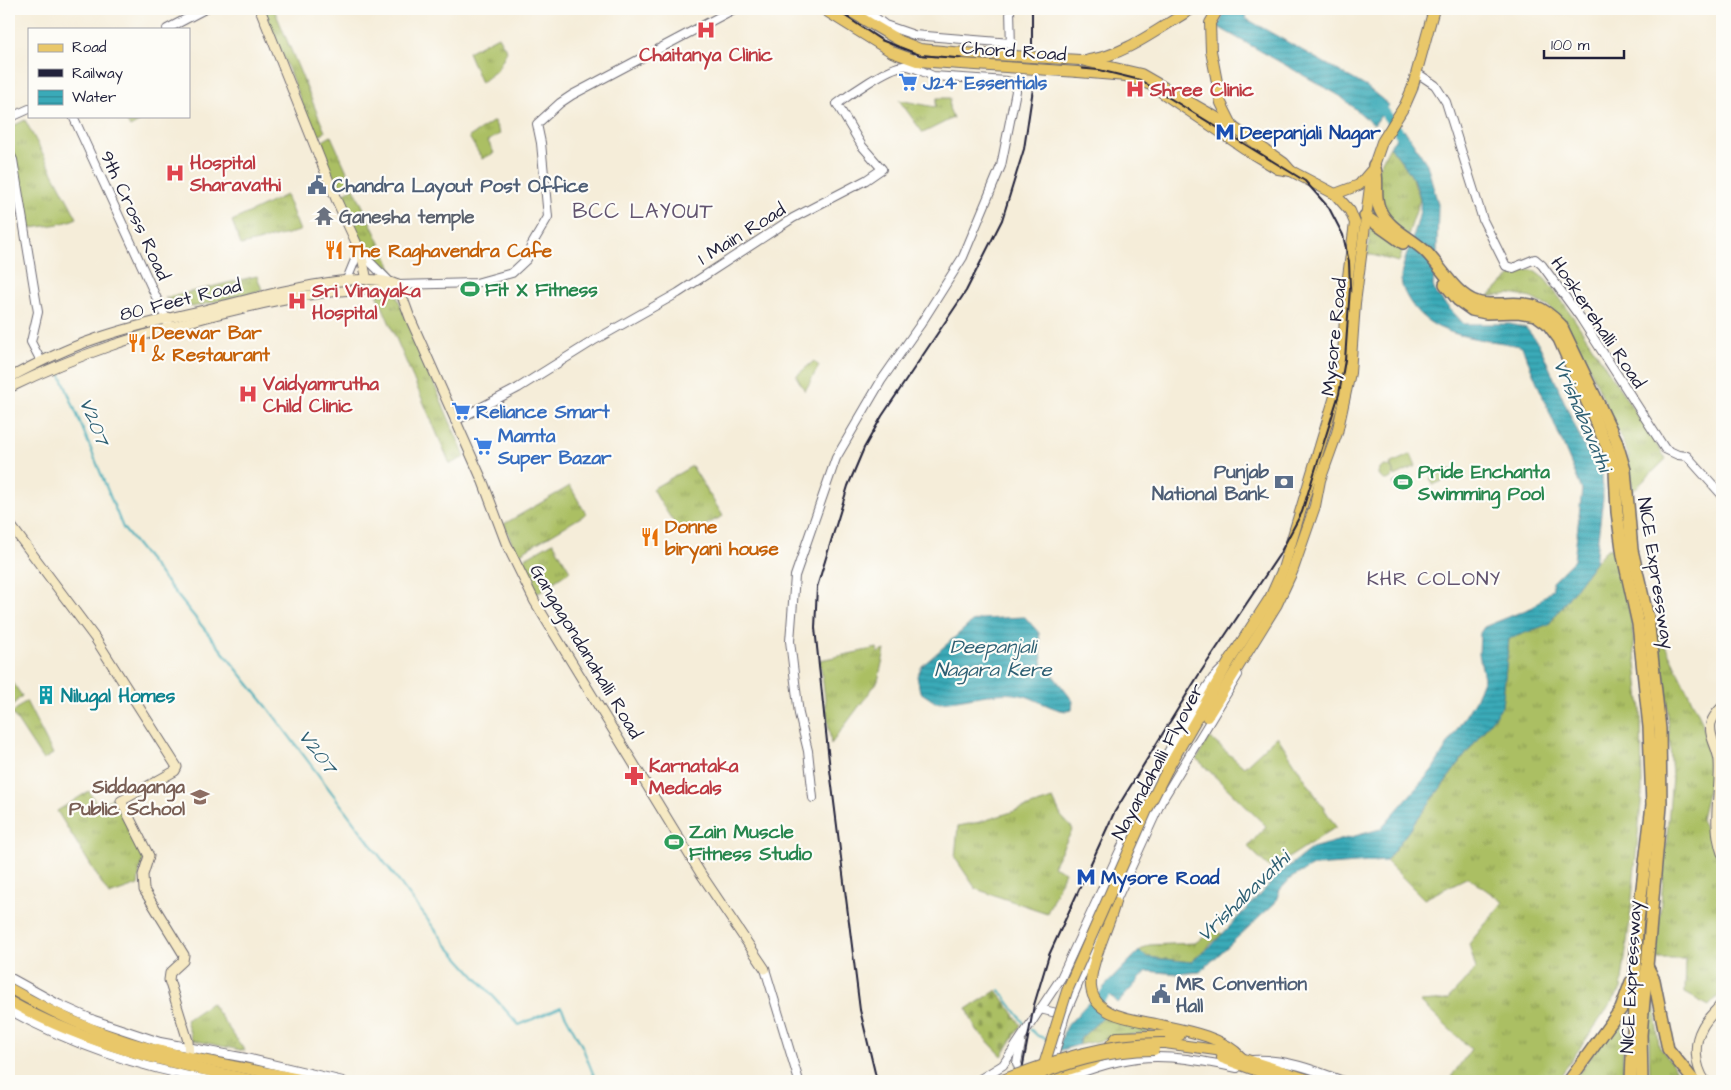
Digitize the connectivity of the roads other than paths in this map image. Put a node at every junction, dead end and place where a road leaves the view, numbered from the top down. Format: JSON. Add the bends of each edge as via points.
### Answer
{"nodes":[{"id":1,"x":205,"y":9,"type":"edge"},
{"id":2,"x":260,"y":9,"type":"edge"},
{"id":3,"x":734,"y":9,"type":"edge"},
{"id":4,"x":823,"y":9,"type":"edge"},
{"id":5,"x":846,"y":9,"type":"edge"},
{"id":6,"x":864,"y":9,"type":"edge"},
{"id":7,"x":1010,"y":9,"type":"edge"},
{"id":8,"x":1192,"y":9,"type":"edge"},
{"id":9,"x":1218,"y":9,"type":"edge"},
{"id":10,"x":1434,"y":9,"type":"edge"},
{"id":11,"x":169,"y":28,"type":"edge"},
{"id":12,"x":920,"y":49,"type":"junction"},
{"id":13,"x":1086,"y":60,"type":"junction"},
{"id":14,"x":916,"y":64,"type":"junction"},
{"id":15,"x":1417,"y":73,"type":"junction"},
{"id":16,"x":1178,"y":99,"type":"junction"},
{"id":17,"x":28,"y":109,"type":"edge"},
{"id":18,"x":9,"y":118,"type":"edge"},
{"id":19,"x":74,"y":118,"type":"edge"},
{"id":20,"x":1233,"y":127,"type":"junction"},
{"id":21,"x":1227,"y":137,"type":"junction"},
{"id":22,"x":9,"y":152,"type":"edge"},
{"id":23,"x":1372,"y":168,"type":"junction"},
{"id":24,"x":1291,"y":171,"type":"junction"},
{"id":25,"x":1335,"y":194,"type":"junction"},
{"id":26,"x":1360,"y":219,"type":"junction"},
{"id":27,"x":1411,"y":245,"type":"junction"},
{"id":28,"x":358,"y":253,"type":"junction"},
{"id":29,"x":389,"y":281,"type":"junction"},
{"id":30,"x":346,"y":282,"type":"junction"},
{"id":31,"x":369,"y":285,"type":"junction"},
{"id":32,"x":398,"y":285,"type":"junction"},
{"id":33,"x":165,"y":318,"type":"junction"},
{"id":34,"x":170,"y":327,"type":"junction"},
{"id":35,"x":41,"y":360,"type":"junction"},
{"id":36,"x":9,"y":378,"type":"edge"},
{"id":37,"x":9,"y":388,"type":"edge"},
{"id":38,"x":455,"y":422,"type":"junction"},
{"id":39,"x":1722,"y":495,"type":"edge"},
{"id":40,"x":9,"y":523,"type":"edge"},
{"id":41,"x":1236,"y":661,"type":"junction"},
{"id":42,"x":1231,"y":675,"type":"joint"},
{"id":43,"x":1219,"y":681,"type":"joint"},
{"id":44,"x":1722,"y":707,"type":"edge"},
{"id":45,"x":1170,"y":772,"type":"junction"},
{"id":46,"x":813,"y":798,"type":"dead end"},
{"id":47,"x":1722,"y":853,"type":"edge"},
{"id":48,"x":1115,"y":902,"type":"junction"},
{"id":49,"x":1641,"y":965,"type":"junction"},
{"id":50,"x":765,"y":969,"type":"joint"},
{"id":51,"x":9,"y":977,"type":"edge"},
{"id":52,"x":9,"y":988,"type":"edge"},
{"id":53,"x":9,"y":1001,"type":"edge"},
{"id":54,"x":1722,"y":1003,"type":"edge"},
{"id":55,"x":1040,"y":1008,"type":"junction"},
{"id":56,"x":9,"y":1010,"type":"edge"},
{"id":57,"x":1065,"y":1015,"type":"junction"},
{"id":58,"x":1024,"y":1034,"type":"junction"},
{"id":59,"x":1203,"y":1037,"type":"junction"},
{"id":60,"x":1165,"y":1047,"type":"junction"},
{"id":61,"x":189,"y":1052,"type":"junction"},
{"id":62,"x":1246,"y":1061,"type":"junction"},
{"id":63,"x":183,"y":1070,"type":"junction"},
{"id":64,"x":1076,"y":1071,"type":"junction"},
{"id":65,"x":1051,"y":1079,"type":"edge"},
{"id":66,"x":206,"y":1080,"type":"edge"},
{"id":67,"x":214,"y":1081,"type":"edge"},
{"id":68,"x":257,"y":1081,"type":"edge"},
{"id":69,"x":309,"y":1081,"type":"edge"},
{"id":70,"x":343,"y":1081,"type":"edge"},
{"id":71,"x":799,"y":1081,"type":"edge"},
{"id":72,"x":977,"y":1081,"type":"edge"},
{"id":73,"x":1000,"y":1081,"type":"edge"},
{"id":74,"x":1023,"y":1081,"type":"edge"},
{"id":75,"x":1030,"y":1081,"type":"edge"},
{"id":76,"x":1039,"y":1081,"type":"edge"},
{"id":77,"x":1285,"y":1081,"type":"edge"},
{"id":78,"x":1313,"y":1081,"type":"edge"},
{"id":79,"x":1343,"y":1081,"type":"edge"},
{"id":80,"x":1569,"y":1081,"type":"edge"},
{"id":81,"x":1631,"y":1081,"type":"edge"},
{"id":82,"x":1642,"y":1081,"type":"edge"},
{"id":83,"x":1694,"y":1081,"type":"edge"},
{"id":84,"x":1705,"y":1081,"type":"edge"}],
"edges":[{"from":1,"to":11,"type":"street"},
{"from":2,"to":28,"type":"main road"},
{"from":3,"to":32,"type":"street","via":[[572,95],[537,124],[542,144],[548,217],[527,258],[512,273],[476,283]]},
{"from":4,"to":14,"type":"main road","name":"Chord Road"},
{"from":5,"to":12,"type":"main road","name":"Chord Road"},
{"from":6,"to":7,"type":"street","via":[[885,24],[914,35],[1011,46]]},
{"from":8,"to":13,"type":"main road","via":[[1118,52]]},
{"from":9,"to":20,"type":"main road","via":[[1210,24],[1214,68],[1224,113]]},
{"from":10,"to":15,"type":"main road","name":"Mysore Road"},
{"from":12,"to":13,"type":"main road","name":"Chord Road","bridge":true},
{"from":12,"to":14,"type":"street"},
{"from":13,"to":16,"type":"main road","via":[[1141,74]]},
{"from":14,"to":16,"type":"main road","name":"Chord Road","bridge":true,"via":[[961,64],[1126,76]]},
{"from":14,"to":38,"type":"street","name":"1 Main Road","via":[[892,70],[858,88],[837,104],[862,146],[882,169],[794,218],[678,293],[518,388]]},
{"from":14,"to":46,"type":"street","via":[[933,76],[1010,78],[1016,91],[1008,140],[991,193],[963,257],[881,380],[836,458],[795,576],[790,641]]},
{"from":15,"to":23,"type":"main road","name":"Mysore Road","via":[[1404,107],[1387,134]]},
{"from":15,"to":39,"type":"street","name":"Hoskerehalli Road","via":[[1435,85],[1446,102],[1483,220],[1506,266],[1513,268],[1535,259],[1542,265],[1580,317],[1665,449],[1687,456]]},
{"from":16,"to":20,"type":"main road"},
{"from":16,"to":21,"type":"main road","name":"Chord Road"},
{"from":17,"to":18,"type":"street"},
{"from":19,"to":33,"type":"street","name":"9th Cross Road"},
{"from":20,"to":21,"type":"main road"},
{"from":20,"to":24,"type":"main road","via":[[1284,162]]},
{"from":21,"to":24,"type":"main road","name":"Chord Road","via":[[1278,169]]},
{"from":22,"to":35,"type":"street","via":[[13,160],[38,312],[32,342]]},
{"from":23,"to":25,"type":"main road","via":[[1359,185]]},
{"from":23,"to":26,"type":"main road","name":"Mysore Road"},
{"from":23,"to":27,"type":"highway","name":"NICE Expressway","via":[[1377,177],[1379,208]]},
{"from":24,"to":25,"type":"main road"},
{"from":25,"to":26,"type":"main road"},
{"from":26,"to":27,"type":"highway","name":"NICE Expressway"},
{"from":26,"to":41,"type":"main road","name":"Mysore Road","via":[[1350,373],[1336,433],[1292,572],[1276,604]]},
{"from":27,"to":49,"type":"highway","name":"NICE Expressway","via":[[1438,270],[1458,300],[1472,310],[1536,315],[1547,323],[1559,339],[1615,471],[1617,512],[1638,624],[1649,728],[1652,805],[1638,929]]},
{"from":28,"to":29,"type":"street"},
{"from":28,"to":30,"type":"street"},
{"from":28,"to":31,"type":"main road"},
{"from":29,"to":31,"type":"main road"},
{"from":29,"to":32,"type":"main road"},
{"from":30,"to":31,"type":"main road","name":"80 Feet Road"},
{"from":30,"to":33,"type":"main road","name":"80 Feet Road","via":[[303,286]]},
{"from":31,"to":32,"type":"main road","name":"80 Feet Road","via":[[388,289]]},
{"from":31,"to":34,"type":"main road","name":"80 Feet Road","via":[[307,294]]},
{"from":32,"to":38,"type":"main road","name":"Gangagondanahalli Road"},
{"from":33,"to":34,"type":"street","name":"9th Cross Road"},
{"from":33,"to":35,"type":"main road","name":"80 Feet Road","via":[[96,338]]},
{"from":34,"to":37,"type":"main road","name":"80 Feet Road","via":[[122,340]]},
{"from":35,"to":36,"type":"main road","name":"80 Feet Road"},
{"from":38,"to":50,"type":"main road","name":"Gangagondanahalli Road","via":[[535,602],[701,874]]},
{"from":40,"to":61,"type":"main road","via":[[96,638],[177,767],[120,801],[149,856],[143,875],[144,890],[184,954],[183,961],[170,973],[169,980]]},
{"from":41,"to":42,"type":"main road","name":"Mysore Road"},
{"from":41,"to":43,"type":"main road","name":"Mysore Road"},
{"from":41,"to":48,"type":"street","name":"Mysore Road","via":[[1238,677],[1161,802]]},
{"from":41,"to":55,"type":"street","name":"Mysore Road","via":[[1213,678],[1153,779],[1062,978]]},
{"from":42,"to":45,"type":"main road","name":"Nayandahalli Flyover"},
{"from":43,"to":45,"type":"main road","name":"Nayandahalli Flyover"},
{"from":44,"to":47,"type":"main road","via":[[1711,721],[1710,732],[1718,756],[1721,783],[1716,808],[1717,838]]},
{"from":45,"to":65,"type":"main road","name":"Nayandahalli Flyover","bridge":true,"via":[[1070,992]]},
{"from":45,"to":76,"type":"main road","name":"Nayandahalli Flyover","bridge":true,"via":[[1147,810],[1067,991]]},
{"from":48,"to":57,"type":"street","name":"Mysore Road"},
{"from":48,"to":59,"type":"main road","via":[[1094,971],[1091,986],[1094,998],[1101,1006],[1128,1019]]},
{"from":49,"to":80,"type":"highway","via":[[1621,1009]]},
{"from":49,"to":81,"type":"highway","name":"NICE Expressway"},
{"from":49,"to":82,"type":"highway","name":"NICE Expressway"},
{"from":49,"to":83,"type":"highway","via":[[1654,980],[1668,1049]]},
{"from":50,"to":71,"type":"street"},
{"from":51,"to":61,"type":"street","via":[[94,1020]]},
{"from":52,"to":61,"type":"main road","via":[[94,1030],[148,1048]]},
{"from":53,"to":63,"type":"main road","via":[[73,1033]]},
{"from":54,"to":84,"type":"main road","via":[[1702,1027],[1698,1040],[1696,1054],[1700,1074]]},
{"from":55,"to":57,"type":"street"},
{"from":55,"to":58,"type":"street","name":"Mysore Road"},
{"from":56,"to":63,"type":"street","via":[[74,1043],[137,1065]]},
{"from":57,"to":65,"type":"street","name":"Mysore Road"},
{"from":58,"to":72,"type":"street","via":[[1003,1065]]},
{"from":58,"to":74,"type":"street","via":[[1017,1054]]},
{"from":59,"to":62,"type":"main road","via":[[1232,1047]]},
{"from":59,"to":64,"type":"main road","via":[[1169,1034],[1117,1037],[1099,1057]]},
{"from":60,"to":62,"type":"main road"},
{"from":60,"to":73,"type":"main road","bridge":true,"via":[[1138,1043],[1104,1047]]},
{"from":60,"to":74,"type":"main road","bridge":true,"via":[[1106,1054]]},
{"from":61,"to":69,"type":"main road"},
{"from":61,"to":70,"type":"street","via":[[246,1058]]},
{"from":62,"to":64,"type":"street","via":[[1240,1068],[1158,1055],[1126,1058]]},
{"from":62,"to":77,"type":"main road"},
{"from":62,"to":78,"type":"main road"},
{"from":62,"to":79,"type":"street","via":[[1270,1059]]},
{"from":63,"to":66,"type":"street"},
{"from":63,"to":68,"type":"main road"},
{"from":64,"to":65,"type":"main road"},
{"from":65,"to":75,"type":"main road"},
{"from":66,"to":67,"type":"street"}]}
